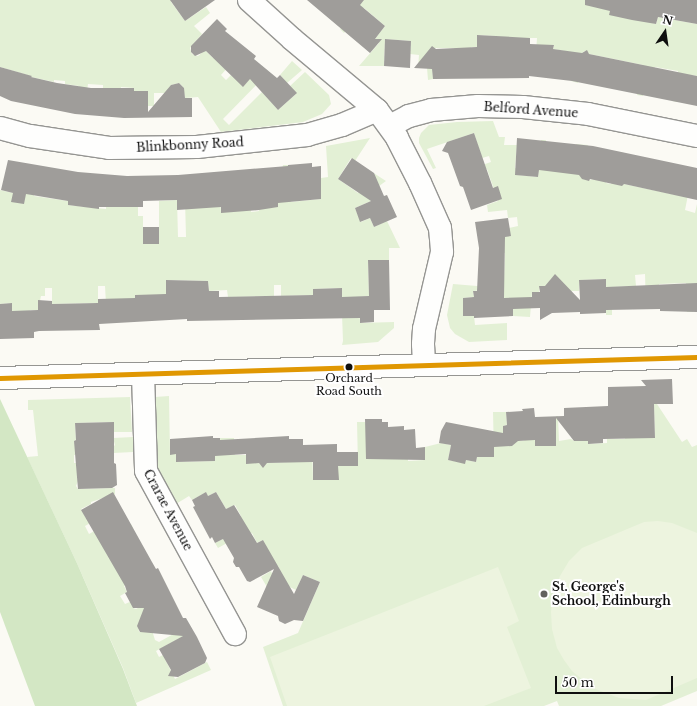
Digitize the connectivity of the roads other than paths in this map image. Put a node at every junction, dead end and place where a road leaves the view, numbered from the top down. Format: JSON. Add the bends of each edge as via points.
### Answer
{"nodes":[{"id":1,"x":249,"y":0,"type":"edge"},
{"id":2,"x":383,"y":118,"type":"junction"},
{"id":3,"x":0,"y":128,"type":"edge"},
{"id":4,"x":697,"y":136,"type":"edge"},
{"id":5,"x":697,"y":358,"type":"edge"},
{"id":6,"x":424,"y":364,"type":"junction"},
{"id":7,"x":143,"y":374,"type":"junction"},
{"id":8,"x":0,"y":378,"type":"edge"},
{"id":9,"x":235,"y":634,"type":"dead end"}],
"edges":[{"from":1,"to":2,"type":"street"},
{"from":2,"to":3,"type":"street","name":"Blinkbonny Road","via":[[342,125],[307,135],[197,147],[109,148],[30,136]]},
{"from":2,"to":4,"type":"street","name":"Belford Avenue","via":[[466,107],[523,107],[588,114]]},
{"from":2,"to":6,"type":"street","via":[[420,182],[435,215],[441,239],[440,266],[423,336]]},
{"from":5,"to":6,"type":"street"},
{"from":6,"to":7,"type":"street"},
{"from":7,"to":8,"type":"street"},
{"from":7,"to":9,"type":"street","name":"Crarae Avenue","via":[[146,471]]}]}
